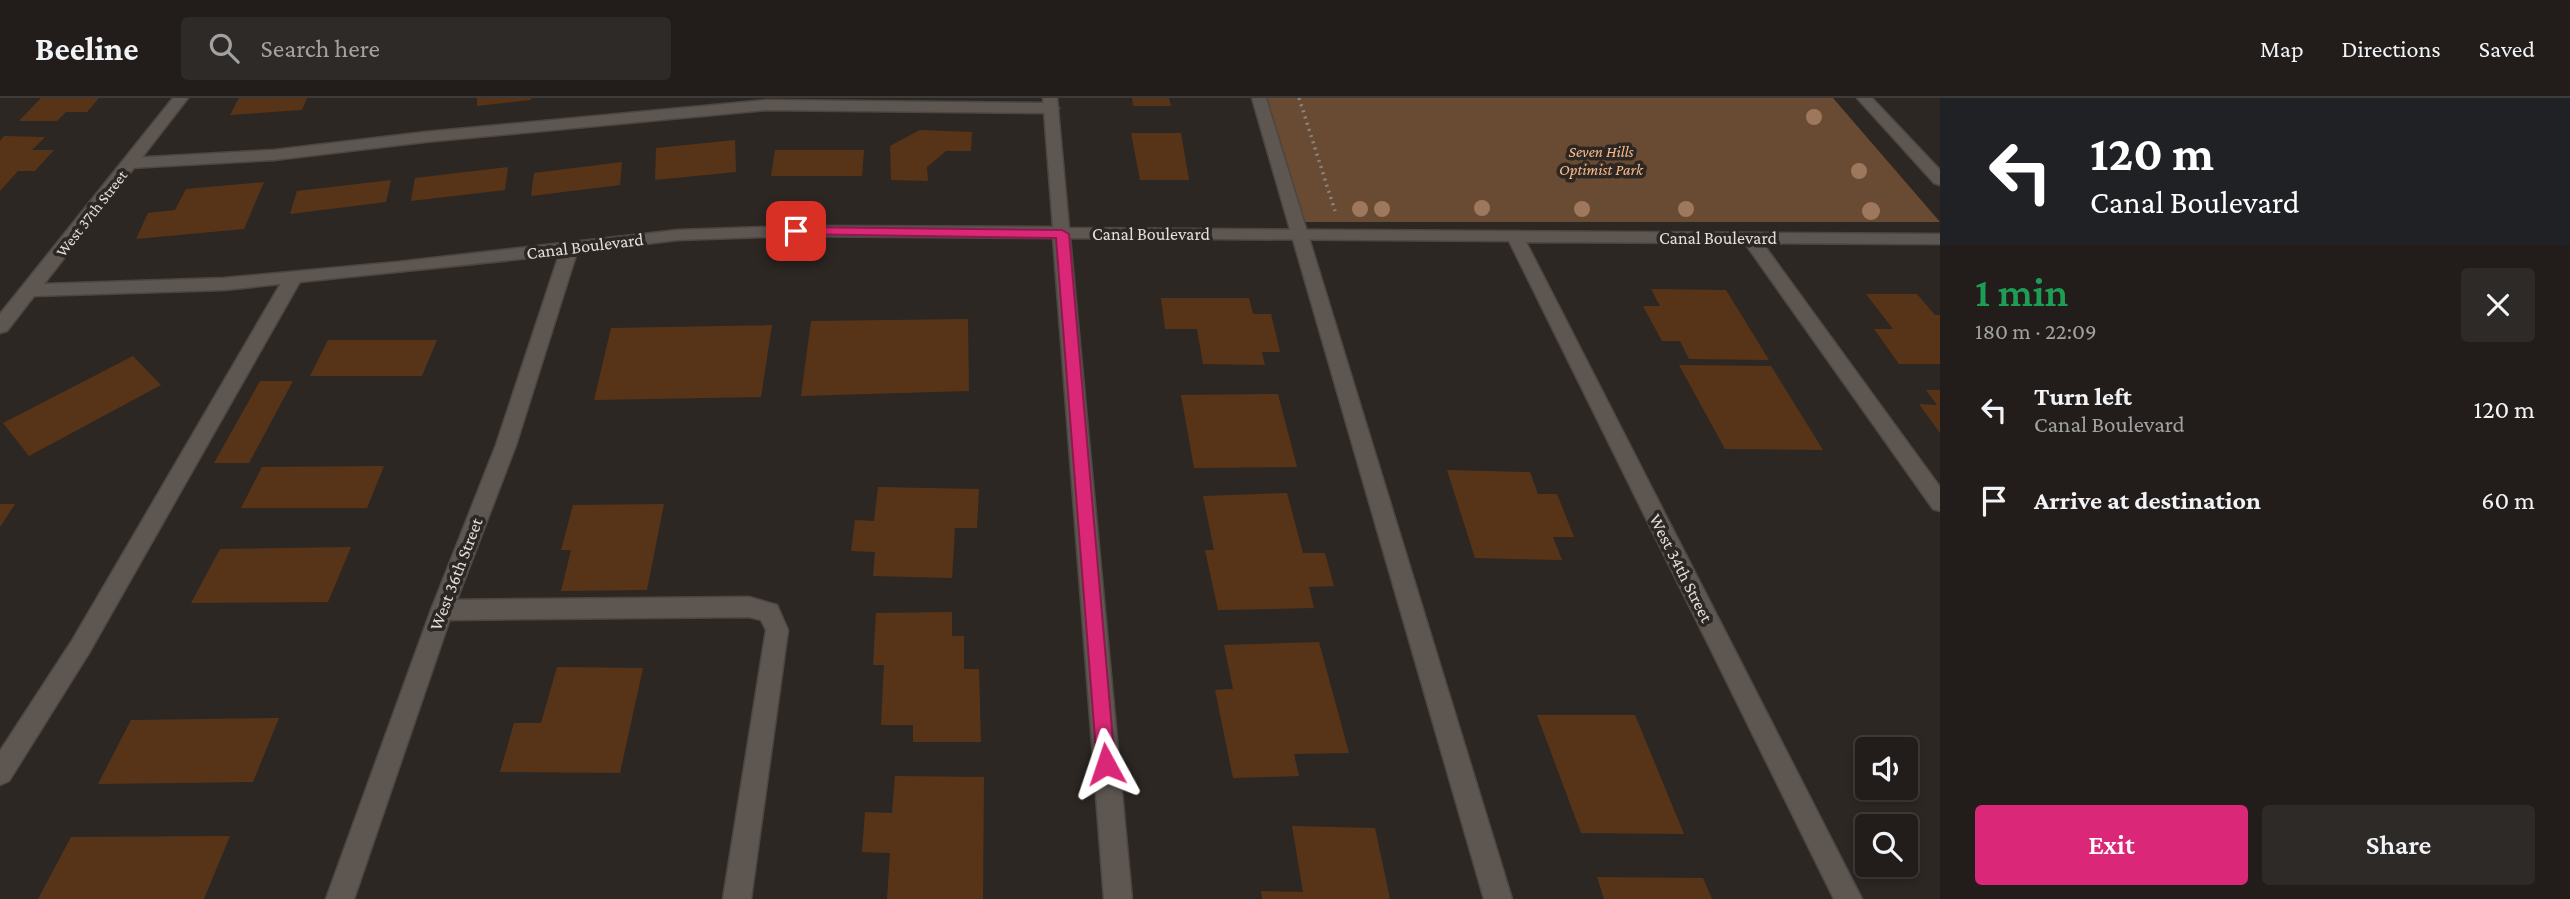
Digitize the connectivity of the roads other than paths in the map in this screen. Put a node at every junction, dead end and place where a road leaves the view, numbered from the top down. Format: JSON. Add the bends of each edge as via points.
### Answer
{"nodes":[{"id":1,"x":181,"y":98,"type":"edge"},
{"id":2,"x":1259,"y":98,"type":"edge"},
{"id":3,"x":1864,"y":98,"type":"edge"},
{"id":4,"x":1050,"y":103,"type":"edge"},
{"id":5,"x":130,"y":163,"type":"junction"},
{"id":6,"x":1940,"y":180,"type":"edge"},
{"id":7,"x":1062,"y":234,"type":"junction"},
{"id":8,"x":1300,"y":235,"type":"junction"},
{"id":9,"x":1515,"y":237,"type":"junction"},
{"id":10,"x":1750,"y":238,"type":"junction"},
{"id":11,"x":1940,"y":239,"type":"edge"},
{"id":12,"x":570,"y":248,"type":"junction"},
{"id":13,"x":293,"y":278,"type":"junction"},
{"id":14,"x":29,"y":290,"type":"junction"},
{"id":15,"x":0,"y":327,"type":"edge"},
{"id":16,"x":1940,"y":503,"type":"edge"},
{"id":17,"x":442,"y":610,"type":"junction"},
{"id":18,"x":0,"y":773,"type":"edge"},
{"id":19,"x":340,"y":899,"type":"edge"},
{"id":20,"x":737,"y":899,"type":"edge"},
{"id":21,"x":1118,"y":899,"type":"edge"},
{"id":22,"x":1498,"y":899,"type":"edge"},
{"id":23,"x":1848,"y":899,"type":"edge"}],
"edges":[{"from":1,"to":5,"type":"street","name":"West 37th Street"},
{"from":2,"to":8,"type":"street"},
{"from":3,"to":6,"type":"street"},
{"from":4,"to":5,"type":"street","via":[[766,105],[274,155]]},
{"from":4,"to":7,"type":"street"},
{"from":5,"to":14,"type":"street","name":"West 37th Street"},
{"from":7,"to":8,"type":"street","name":"Canal Boulevard"},
{"from":7,"to":12,"type":"street","name":"Canal Boulevard","via":[[796,231],[678,236]]},
{"from":7,"to":21,"type":"street"},
{"from":8,"to":9,"type":"street","name":"Canal Boulevard"},
{"from":8,"to":22,"type":"street"},
{"from":9,"to":10,"type":"street","name":"Canal Boulevard"},
{"from":9,"to":23,"type":"street","name":"West 34th Street"},
{"from":10,"to":11,"type":"street","name":"Canal Boulevard"},
{"from":10,"to":16,"type":"street"},
{"from":12,"to":13,"type":"street","name":"Canal Boulevard"},
{"from":12,"to":17,"type":"street","name":"West 36th Street","via":[[506,445]]},
{"from":13,"to":14,"type":"street","name":"Canal Boulevard"},
{"from":13,"to":18,"type":"street","via":[[81,646]]},
{"from":14,"to":15,"type":"street","name":"West 37th Street"},
{"from":17,"to":19,"type":"street","name":"West 36th Street"},
{"from":17,"to":20,"type":"street","via":[[749,607],[769,612],[777,630]]}]}
